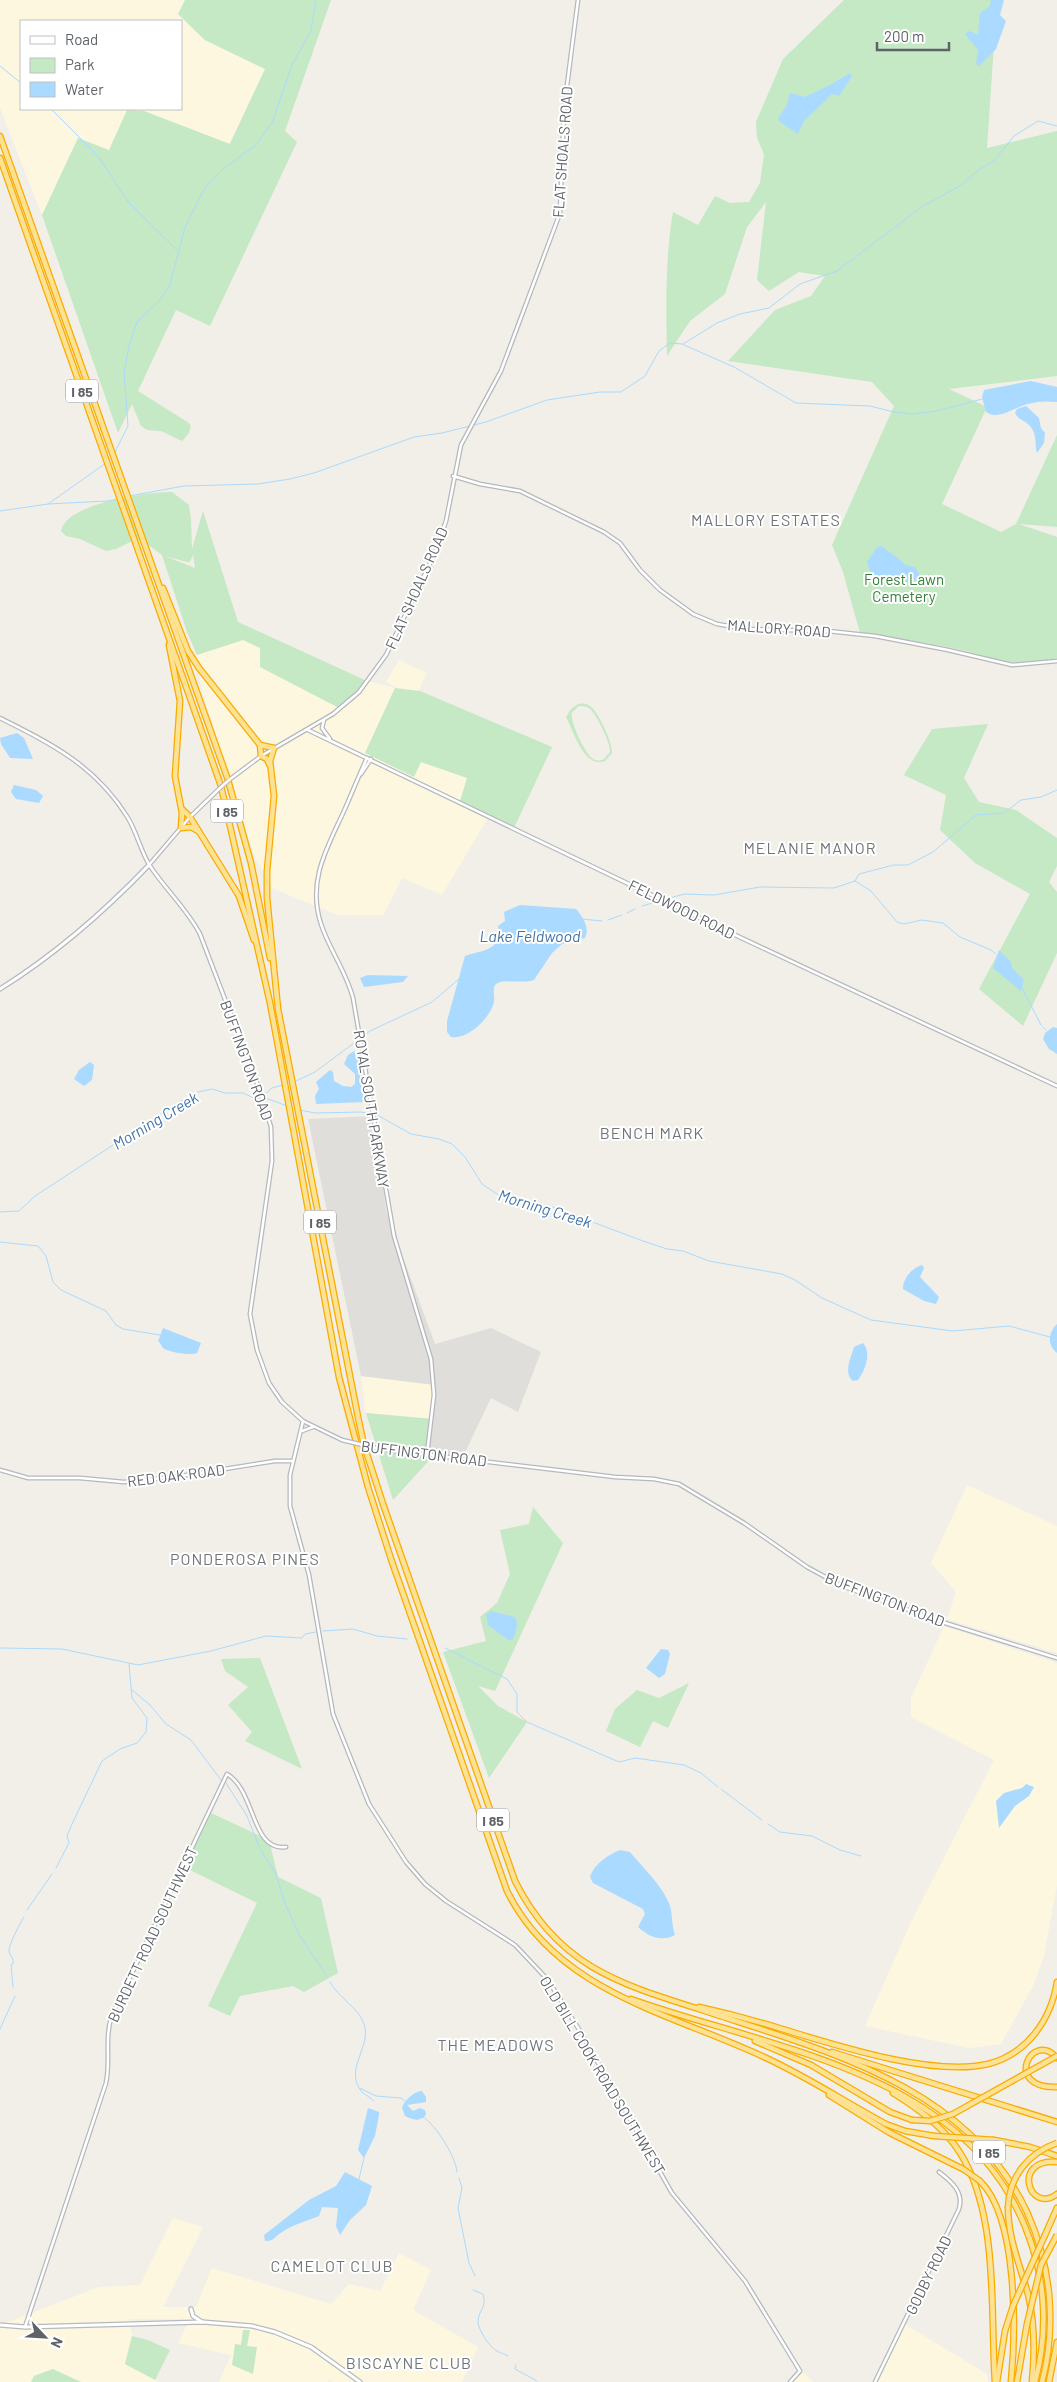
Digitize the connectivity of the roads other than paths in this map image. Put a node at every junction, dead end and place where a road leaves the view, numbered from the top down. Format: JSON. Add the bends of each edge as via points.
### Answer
{"nodes":[{"id":1,"x":578,"y":0,"type":"edge"},
{"id":2,"x":0,"y":136,"type":"edge"},
{"id":3,"x":0,"y":158,"type":"edge"},
{"id":4,"x":453,"y":476,"type":"junction"},
{"id":5,"x":146,"y":548,"type":"junction"},
{"id":6,"x":164,"y":625,"type":"junction"},
{"id":7,"x":1057,"y":661,"type":"edge"},
{"id":8,"x":0,"y":718,"type":"edge"},
{"id":9,"x":324,"y":720,"type":"junction"},
{"id":10,"x":308,"y":730,"type":"junction"},
{"id":11,"x":333,"y":742,"type":"junction"},
{"id":12,"x":260,"y":745,"type":"junction"},
{"id":13,"x":274,"y":748,"type":"junction"},
{"id":14,"x":261,"y":756,"type":"junction"},
{"id":15,"x":367,"y":758,"type":"junction"},
{"id":16,"x":371,"y":759,"type":"junction"},
{"id":17,"x":270,"y":766,"type":"junction"},
{"id":18,"x":361,"y":774,"type":"junction"},
{"id":19,"x":182,"y":809,"type":"junction"},
{"id":20,"x":190,"y":817,"type":"junction"},
{"id":21,"x":181,"y":828,"type":"junction"},
{"id":22,"x":198,"y":831,"type":"junction"},
{"id":23,"x":149,"y":865,"type":"junction"},
{"id":24,"x":275,"y":981,"type":"junction"},
{"id":25,"x":0,"y":988,"type":"edge"},
{"id":26,"x":270,"y":1003,"type":"junction"},
{"id":27,"x":1057,"y":1086,"type":"edge"},
{"id":28,"x":303,"y":1420,"type":"junction"},
{"id":29,"x":314,"y":1427,"type":"junction"},
{"id":30,"x":301,"y":1432,"type":"junction"},
{"id":31,"x":428,"y":1454,"type":"junction"},
{"id":32,"x":293,"y":1461,"type":"junction"},
{"id":33,"x":0,"y":1470,"type":"edge"},
{"id":34,"x":1057,"y":1658,"type":"edge"},
{"id":35,"x":286,"y":1847,"type":"dead end"},
{"id":36,"x":1057,"y":1982,"type":"edge"},
{"id":37,"x":602,"y":1987,"type":"junction"},
{"id":38,"x":659,"y":1996,"type":"junction"},
{"id":39,"x":728,"y":2030,"type":"junction"},
{"id":40,"x":776,"y":2035,"type":"junction"},
{"id":41,"x":1057,"y":2057,"type":"edge"},
{"id":42,"x":800,"y":2076,"type":"junction"},
{"id":43,"x":872,"y":2080,"type":"junction"},
{"id":44,"x":1056,"y":2087,"type":"edge"},
{"id":45,"x":1055,"y":2120,"type":"edge"},
{"id":46,"x":1057,"y":2143,"type":"edge"},
{"id":47,"x":1057,"y":2156,"type":"edge"},
{"id":48,"x":1057,"y":2162,"type":"edge"},
{"id":49,"x":939,"y":2172,"type":"dead end"},
{"id":50,"x":1057,"y":2194,"type":"edge"},
{"id":51,"x":1057,"y":2208,"type":"edge"},
{"id":52,"x":1057,"y":2235,"type":"edge"},
{"id":53,"x":191,"y":2309,"type":"dead end"},
{"id":54,"x":203,"y":2322,"type":"junction"},
{"id":55,"x":0,"y":2325,"type":"edge"},
{"id":56,"x":25,"y":2327,"type":"junction"},
{"id":57,"x":1057,"y":2342,"type":"edge"},
{"id":58,"x":360,"y":2382,"type":"edge"},
{"id":59,"x":790,"y":2382,"type":"edge"},
{"id":60,"x":875,"y":2382,"type":"edge"},
{"id":61,"x":996,"y":2382,"type":"edge"},
{"id":62,"x":1011,"y":2382,"type":"edge"},
{"id":63,"x":1016,"y":2382,"type":"edge"},
{"id":64,"x":1032,"y":2382,"type":"edge"},
{"id":65,"x":1036,"y":2382,"type":"edge"},
{"id":66,"x":1042,"y":2382,"type":"edge"},
{"id":67,"x":1049,"y":2382,"type":"edge"}],
"edges":[{"from":1,"to":4,"type":"street","name":"FLAT SHOALS ROAD","via":[[565,99],[561,205],[557,222],[501,371],[461,445]]},
{"from":2,"to":5,"type":"highway","number":"I 85"},
{"from":3,"to":6,"type":"highway","number":"I 85"},
{"from":4,"to":7,"type":"street","name":"MALLORY ROAD","via":[[520,491],[604,532],[620,543],[660,590],[693,614],[716,624],[746,629],[875,636],[1008,664]]},
{"from":4,"to":9,"type":"street","name":"FLAT SHOALS ROAD","via":[[440,542],[386,655],[359,692]]},
{"from":5,"to":12,"type":"highway","via":[[188,651]]},
{"from":5,"to":24,"type":"highway","number":"I 85","via":[[228,780],[251,864]]},
{"from":6,"to":19,"type":"highway","via":[[180,701],[175,776]]},
{"from":6,"to":26,"type":"highway","number":"I 85","via":[[221,786]]},
{"from":8,"to":23,"type":"street","name":"BUFFINGTON ROAD","via":[[65,752],[92,774],[114,797],[128,819]]},
{"from":9,"to":10,"type":"street","name":"FLAT SHOALS ROAD"},
{"from":9,"to":11,"type":"street","via":[[322,728]]},
{"from":10,"to":11,"type":"street","name":"FELDWOOD ROAD"},
{"from":10,"to":13,"type":"street","name":"FLAT SHOALS ROAD"},
{"from":11,"to":15,"type":"street","name":"FELDWOOD ROAD"},
{"from":12,"to":13,"type":"highway"},
{"from":12,"to":14,"type":"highway"},
{"from":13,"to":14,"type":"street","name":"FLAT SHOALS ROAD"},
{"from":13,"to":17,"type":"highway"},
{"from":14,"to":17,"type":"highway"},
{"from":14,"to":20,"type":"street","name":"FLAT SHOALS ROAD","bridge":true,"via":[[210,796]]},
{"from":15,"to":16,"type":"street","name":"FELDWOOD ROAD"},
{"from":15,"to":18,"type":"street","name":"ROYAL SOUTH PARKWAY"},
{"from":16,"to":18,"type":"street","name":"ROYAL SOUTH PARKWAY"},
{"from":16,"to":27,"type":"street","name":"FELDWOOD ROAD"},
{"from":17,"to":24,"type":"highway","via":[[274,796],[267,898]]},
{"from":18,"to":31,"type":"street","name":"ROYAL SOUTH PARKWAY","via":[[322,858],[316,878],[316,900],[322,926],[346,975],[353,998],[394,1236],[431,1359],[434,1395]]},
{"from":19,"to":20,"type":"highway"},
{"from":19,"to":21,"type":"highway"},
{"from":20,"to":21,"type":"street","name":"FLAT SHOALS ROAD"},
{"from":20,"to":22,"type":"highway"},
{"from":21,"to":22,"type":"highway","via":[[191,827]]},
{"from":21,"to":23,"type":"street","name":"FLAT SHOALS ROAD"},
{"from":22,"to":26,"type":"highway","via":[[241,902]]},
{"from":23,"to":25,"type":"main road","name":"FLAT SHOALS ROAD","via":[[72,938]]},
{"from":23,"to":28,"type":"street","name":"BUFFINGTON ROAD","via":[[189,914],[200,934],[268,1114],[272,1162],[250,1323],[269,1383],[282,1402]]},
{"from":24,"to":38,"type":"highway","number":"I 85","via":[[292,1083],[364,1445],[508,1863],[532,1909],[565,1948],[607,1976]]},
{"from":26,"to":37,"type":"highway","number":"I 85","via":[[339,1377],[391,1559],[507,1891],[548,1948],[574,1970]]},
{"from":28,"to":29,"type":"street","name":"BUFFINGTON ROAD"},
{"from":28,"to":30,"type":"street","name":"OLD BILL COOK ROAD SOUTHWEST"},
{"from":29,"to":30,"type":"street"},
{"from":29,"to":31,"type":"street","name":"BUFFINGTON ROAD","bridge":true,"via":[[342,1440],[380,1449]]},
{"from":30,"to":32,"type":"street","name":"OLD BILL COOK ROAD SOUTHWEST"},
{"from":31,"to":34,"type":"street","name":"BUFFINGTON ROAD","via":[[679,1484],[842,1586],[940,1622]]},
{"from":32,"to":33,"type":"street","name":"RED OAK ROAD","via":[[124,1482],[28,1478]]},
{"from":32,"to":59,"type":"street","name":"OLD BILL COOK ROAD SOUTHWEST","via":[[290,1506],[309,1575],[333,1714],[369,1804],[406,1862],[425,1884],[515,1945],[548,1980],[672,2194],[745,2281],[800,2370]]},
{"from":35,"to":56,"type":"street","name":"BURDETT ROAD SOUTHWEST","via":[[275,1848],[265,1841],[240,1785],[227,1774],[112,2015],[106,2083]]},
{"from":36,"to":38,"type":"highway","via":[[1048,2015],[1024,2045],[995,2062],[965,2067],[914,2062],[859,2051]]},
{"from":37,"to":39,"type":"highway","number":"I 85"},
{"from":37,"to":42,"type":"highway","via":[[764,2057]]},
{"from":38,"to":40,"type":"highway","number":"I 85"},
{"from":39,"to":41,"type":"highway","bridge":true,"via":[[811,2065],[890,2112],[912,2120],[930,2121],[953,2114]]},
{"from":39,"to":43,"type":"highway","number":"I 85"},
{"from":40,"to":45,"type":"highway"},
{"from":40,"to":66,"type":"highway","number":"I 85","via":[[853,2063],[918,2095],[959,2123],[999,2165],[1023,2204],[1044,2260],[1050,2324]]},
{"from":41,"to":44,"type":"highway","via":[[1040,2051],[1031,2055],[1025,2065],[1027,2076],[1033,2082]]},
{"from":42,"to":47,"type":"highway","bridge":true,"via":[[886,2124],[905,2131],[994,2140]]},
{"from":42,"to":62,"type":"highway","bridge":true,"via":[[885,2130],[963,2169],[980,2181],[997,2205],[1008,2250],[1013,2312]]},
{"from":43,"to":61,"type":"highway","via":[[942,2130],[960,2153],[975,2181],[985,2222]]},
{"from":43,"to":65,"type":"highway","number":"I 85","via":[[914,2101],[955,2129],[983,2157],[1013,2199],[1033,2247],[1042,2292],[1043,2338]]},
{"from":46,"to":64,"type":"highway","bridge":true,"via":[[1039,2151],[1020,2170],[1010,2190],[1008,2208],[1010,2230],[1033,2323]]},
{"from":48,"to":50,"type":"highway","via":[[1042,2163],[1033,2169],[1028,2184],[1039,2197]]},
{"from":49,"to":60,"type":"street","name":"GODBY ROAD","via":[[960,2194],[959,2209]]},
{"from":51,"to":61,"type":"highway","bridge":true,"via":[[1013,2306]]},
{"from":52,"to":63,"type":"highway","bridge":true,"via":[[1041,2265]]},
{"from":53,"to":54,"type":"main road","via":[[193,2316]]},
{"from":54,"to":56,"type":"main road"},
{"from":54,"to":58,"type":"main road","via":[[252,2326],[293,2339],[326,2357]]},
{"from":55,"to":56,"type":"main road"},
{"from":57,"to":67,"type":"highway"}]}
